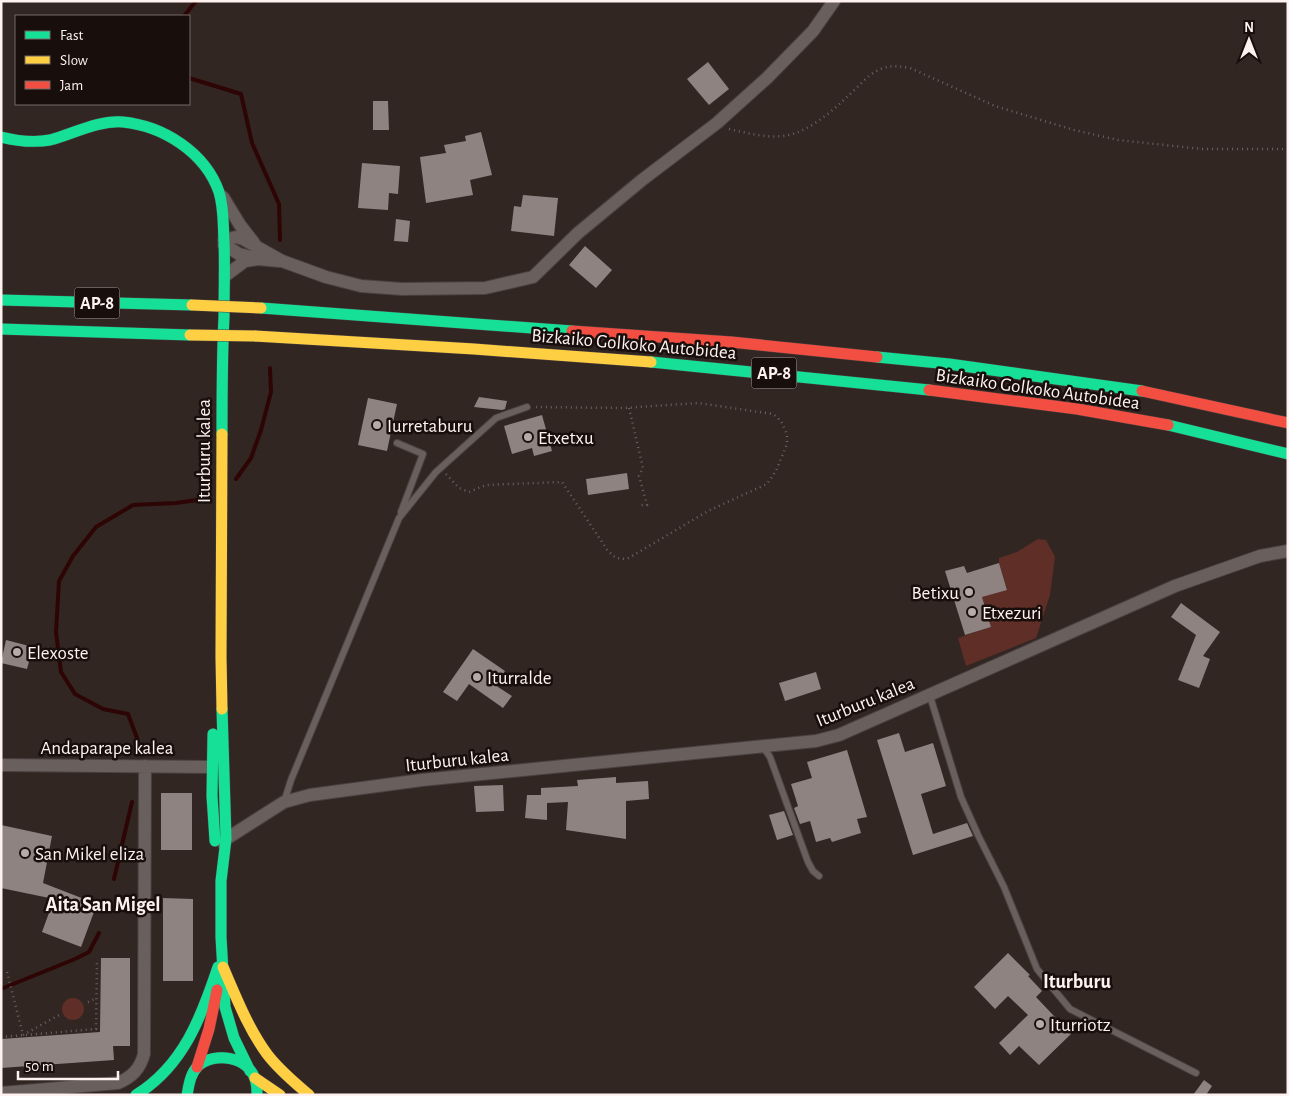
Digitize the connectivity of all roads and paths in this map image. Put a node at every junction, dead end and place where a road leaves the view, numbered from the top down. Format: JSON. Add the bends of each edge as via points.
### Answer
{"nodes":[{"id":1,"x":834,"y":1,"type":"edge"},
{"id":2,"x":717,"y":123,"type":"junction"},
{"id":3,"x":1,"y":137,"type":"edge"},
{"id":4,"x":1288,"y":149,"type":"edge"},
{"id":5,"x":218,"y":190,"type":"junction"},
{"id":6,"x":224,"y":243,"type":"junction"},
{"id":7,"x":256,"y":245,"type":"junction"},
{"id":8,"x":258,"y":259,"type":"junction"},
{"id":9,"x":282,"y":261,"type":"junction"},
{"id":10,"x":224,"y":276,"type":"junction"},
{"id":11,"x":1,"y":300,"type":"edge"},
{"id":12,"x":1,"y":329,"type":"edge"},
{"id":13,"x":527,"y":407,"type":"joint"},
{"id":14,"x":629,"y":408,"type":"junction"},
{"id":15,"x":1288,"y":423,"type":"edge"},
{"id":16,"x":397,"y":442,"type":"dead end"},
{"id":17,"x":1288,"y":454,"type":"edge"},
{"id":18,"x":440,"y":468,"type":"junction"},
{"id":19,"x":642,"y":505,"type":"dead end"},
{"id":20,"x":399,"y":518,"type":"junction"},
{"id":21,"x":1288,"y":551,"type":"edge"},
{"id":22,"x":221,"y":657,"type":"junction"},
{"id":23,"x":930,"y":696,"type":"junction"},
{"id":24,"x":223,"y":700,"type":"junction"},
{"id":25,"x":763,"y":747,"type":"junction"},
{"id":26,"x":1,"y":765,"type":"edge"},
{"id":27,"x":146,"y":766,"type":"junction"},
{"id":28,"x":212,"y":767,"type":"junction"},
{"id":29,"x":284,"y":802,"type":"junction"},
{"id":30,"x":226,"y":818,"type":"junction"},
{"id":31,"x":226,"y":839,"type":"junction"},
{"id":32,"x":217,"y":863,"type":"junction"},
{"id":33,"x":820,"y":876,"type":"dead end"},
{"id":34,"x":221,"y":882,"type":"junction"},
{"id":35,"x":98,"y":960,"type":"dead end"},
{"id":36,"x":221,"y":967,"type":"junction"},
{"id":37,"x":7,"y":972,"type":"dead end"},
{"id":38,"x":97,"y":998,"type":"junction"},
{"id":39,"x":88,"y":1002,"type":"dead end"},
{"id":40,"x":59,"y":1015,"type":"dead end"},
{"id":41,"x":23,"y":1035,"type":"junction"},
{"id":42,"x":1,"y":1037,"type":"edge"},
{"id":43,"x":195,"y":1070,"type":"junction"},
{"id":44,"x":1196,"y":1073,"type":"dead end"},
{"id":45,"x":253,"y":1074,"type":"junction"},
{"id":46,"x":179,"y":1081,"type":"dead end"},
{"id":47,"x":1,"y":1093,"type":"edge"},
{"id":48,"x":136,"y":1095,"type":"edge"},
{"id":49,"x":187,"y":1095,"type":"edge"},
{"id":50,"x":257,"y":1095,"type":"edge"},
{"id":51,"x":280,"y":1095,"type":"edge"},
{"id":52,"x":309,"y":1095,"type":"edge"}],
"edges":[{"from":1,"to":2,"type":"street","via":[[813,32]]},
{"from":2,"to":4,"type":"path","via":[[723,128],[758,136],[784,136],[811,126],[870,74],[895,65],[910,68],[995,106],[1118,140],[1202,149]]},
{"from":2,"to":9,"type":"street","via":[[578,233],[533,276],[484,288],[402,290],[361,286]]},
{"from":3,"to":5,"type":"main road","name":"Iturburu kalea","via":[[21,142],[48,140],[100,124],[121,122],[146,126],[191,151],[206,168]]},
{"from":5,"to":6,"type":"main road","name":"Iturburu kalea","via":[[223,208]]},
{"from":5,"to":7,"type":"street"},
{"from":6,"to":7,"type":"street","via":[[236,237]]},
{"from":6,"to":8,"type":"street","via":[[239,254]]},
{"from":6,"to":10,"type":"main road","name":"Iturburu kalea"},
{"from":7,"to":9,"type":"street"},
{"from":8,"to":9,"type":"street"},
{"from":8,"to":10,"type":"street","via":[[245,261]]},
{"from":10,"to":22,"type":"main road","name":"Iturburu kalea"},
{"from":11,"to":15,"type":"main road","name":"Bizkaiko Golkoko Autobidea","number":"AP-8","bridge":true,"via":[[261,308],[732,342],[949,364],[1156,393]]},
{"from":12,"to":17,"type":"main road","name":"Bizkaiko Golkoko Autobidea","number":"AP-8","bridge":true,"via":[[254,336],[460,347],[738,369],[956,392],[1155,422]]},
{"from":13,"to":14,"type":"path"},
{"from":13,"to":18,"type":"lane","via":[[496,418]]},
{"from":14,"to":18,"type":"path","via":[[698,404],[773,414],[781,421],[787,434],[787,444],[767,484],[708,511],[627,559],[616,558],[608,552],[562,482],[486,485],[469,492],[459,488]]},
{"from":14,"to":19,"type":"path","via":[[643,468],[639,476],[648,505]]},
{"from":16,"to":20,"type":"lane","via":[[423,454]]},
{"from":18,"to":20,"type":"lane"},
{"from":20,"to":29,"type":"lane","via":[[294,770]]},
{"from":21,"to":23,"type":"street","name":"Iturburu kalea","via":[[1260,556],[1176,586]]},
{"from":22,"to":24,"type":"main road"},
{"from":22,"to":28,"type":"main road"},
{"from":23,"to":25,"type":"street","name":"Iturburu kalea","via":[[839,735]]},
{"from":23,"to":44,"type":"lane","name":"Iturburu kalea","via":[[961,797],[1004,887],[1037,969],[1070,1009]]},
{"from":24,"to":28,"type":"main road","via":[[218,753]]},
{"from":24,"to":30,"type":"main road"},
{"from":25,"to":29,"type":"street","name":"Iturburu kalea","via":[[422,780],[310,795]]},
{"from":25,"to":33,"type":"lane","via":[[770,757],[808,862]]},
{"from":26,"to":27,"type":"street","name":"Andaparape kalea"},
{"from":27,"to":28,"type":"street","name":"Andaparape kalea"},
{"from":27,"to":47,"type":"street","via":[[144,1054],[141,1064],[130,1078],[118,1083]]},
{"from":28,"to":30,"type":"main road","via":[[218,776],[220,806]]},
{"from":28,"to":32,"type":"main road"},
{"from":29,"to":31,"type":"street","name":"Iturburu kalea"},
{"from":30,"to":31,"type":"main road"},
{"from":31,"to":32,"type":"street"},
{"from":31,"to":34,"type":"main road"},
{"from":32,"to":34,"type":"main road"},
{"from":34,"to":36,"type":"main road"},
{"from":35,"to":38,"type":"path"},
{"from":36,"to":43,"type":"main road","via":[[215,1010]]},
{"from":36,"to":45,"type":"main road","via":[[225,1007],[234,1038]]},
{"from":36,"to":48,"type":"main road","via":[[190,1038],[173,1063]]},
{"from":36,"to":52,"type":"main road","via":[[248,1023],[268,1054]]},
{"from":37,"to":41,"type":"path"},
{"from":38,"to":39,"type":"path"},
{"from":38,"to":41,"type":"path","via":[[96,1030]]},
{"from":40,"to":41,"type":"path"},
{"from":41,"to":42,"type":"path"},
{"from":43,"to":45,"type":"main road","via":[[207,1060],[219,1057],[242,1063]]},
{"from":43,"to":46,"type":"main road"},
{"from":43,"to":49,"type":"main road","via":[[188,1083]]},
{"from":45,"to":50,"type":"main road"},
{"from":45,"to":51,"type":"main road"}]}
